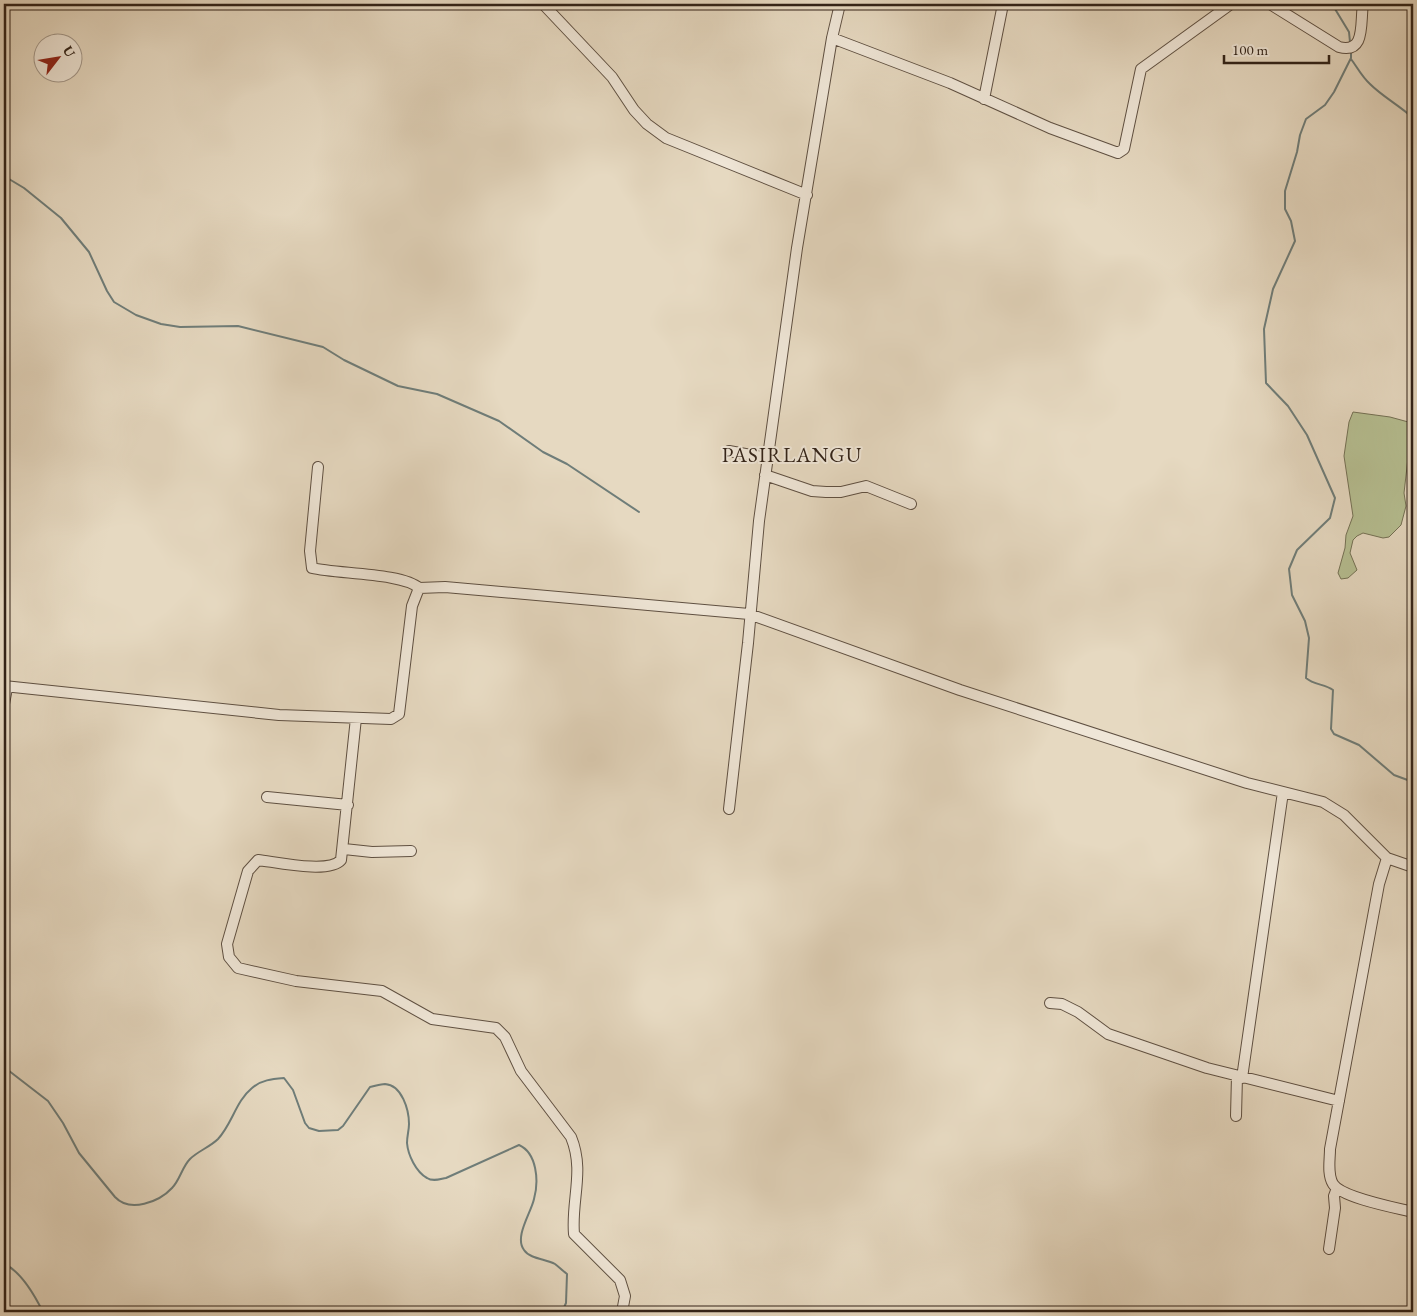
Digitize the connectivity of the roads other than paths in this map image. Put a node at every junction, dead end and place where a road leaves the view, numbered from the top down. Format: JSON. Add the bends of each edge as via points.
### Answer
{"nodes":[{"id":1,"x":543,"y":4,"type":"edge"},
{"id":2,"x":840,"y":4,"type":"edge"},
{"id":3,"x":1003,"y":4,"type":"edge"},
{"id":4,"x":1211,"y":4,"type":"edge"},
{"id":5,"x":1231,"y":4,"type":"edge"},
{"id":6,"x":1270,"y":4,"type":"edge"},
{"id":7,"x":1363,"y":4,"type":"edge"},
{"id":8,"x":1217,"y":13,"type":"junction"},
{"id":9,"x":832,"y":38,"type":"junction"},
{"id":10,"x":984,"y":99,"type":"junction"},
{"id":11,"x":807,"y":195,"type":"junction"},
{"id":12,"x":729,"y":451,"type":"dead end"},
{"id":13,"x":767,"y":458,"type":"junction"},
{"id":14,"x":318,"y":467,"type":"dead end"},
{"id":15,"x":765,"y":475,"type":"junction"},
{"id":16,"x":911,"y":504,"type":"dead end"},
{"id":17,"x":419,"y":588,"type":"junction"},
{"id":18,"x":749,"y":614,"type":"junction"},
{"id":19,"x":6,"y":687,"type":"edge"},
{"id":20,"x":4,"y":704,"type":"edge"},
{"id":21,"x":356,"y":718,"type":"junction"},
{"id":22,"x":1283,"y":792,"type":"junction"},
{"id":23,"x":267,"y":797,"type":"dead end"},
{"id":24,"x":348,"y":805,"type":"junction"},
{"id":25,"x":729,"y":809,"type":"dead end"},
{"id":26,"x":344,"y":849,"type":"junction"},
{"id":27,"x":411,"y":851,"type":"dead end"},
{"id":28,"x":1387,"y":858,"type":"junction"},
{"id":29,"x":1413,"y":867,"type":"edge"},
{"id":30,"x":1050,"y":1003,"type":"dead end"},
{"id":31,"x":1240,"y":1077,"type":"junction"},
{"id":32,"x":1339,"y":1101,"type":"junction"},
{"id":33,"x":1236,"y":1116,"type":"dead end"},
{"id":34,"x":1337,"y":1188,"type":"junction"},
{"id":35,"x":1413,"y":1212,"type":"edge"},
{"id":36,"x":1329,"y":1249,"type":"dead end"},
{"id":37,"x":622,"y":1312,"type":"edge"}],
"edges":[{"from":1,"to":11,"type":"street","via":[[612,77],[634,110],[656,132]]},
{"from":2,"to":9,"type":"street"},
{"from":3,"to":10,"type":"street"},
{"from":4,"to":8,"type":"street"},
{"from":5,"to":8,"type":"street"},
{"from":6,"to":7,"type":"street","via":[[1339,47],[1348,49],[1359,42]]},
{"from":8,"to":10,"type":"street","via":[[1141,69],[1124,149],[1119,153],[1114,154]]},
{"from":9,"to":10,"type":"street"},
{"from":9,"to":11,"type":"street"},
{"from":11,"to":13,"type":"street"},
{"from":12,"to":13,"type":"street"},
{"from":13,"to":15,"type":"street"},
{"from":14,"to":17,"type":"street","via":[[310,552],[312,568],[354,575],[387,576]]},
{"from":15,"to":16,"type":"street","via":[[812,491],[841,492],[866,486]]},
{"from":15,"to":18,"type":"street"},
{"from":17,"to":18,"type":"street","via":[[445,587]]},
{"from":17,"to":21,"type":"street","via":[[412,606],[400,714],[390,719]]},
{"from":18,"to":22,"type":"street","via":[[951,687]]},
{"from":18,"to":25,"type":"street"},
{"from":19,"to":20,"type":"street"},
{"from":19,"to":21,"type":"street","via":[[278,715]]},
{"from":21,"to":24,"type":"street"},
{"from":22,"to":28,"type":"street","via":[[1336,809]]},
{"from":22,"to":31,"type":"street"},
{"from":23,"to":24,"type":"street"},
{"from":24,"to":26,"type":"street"},
{"from":26,"to":27,"type":"street"},
{"from":26,"to":37,"type":"street","via":[[341,860],[335,865],[253,862],[227,944],[233,964],[238,968],[296,981],[382,991],[432,1018],[496,1028],[505,1037],[521,1071],[571,1137],[578,1161],[574,1234],[620,1280],[625,1296]]},
{"from":28,"to":29,"type":"street"},
{"from":28,"to":32,"type":"street","via":[[1379,884]]},
{"from":30,"to":31,"type":"street","via":[[1062,1004],[1078,1012],[1108,1034]]},
{"from":31,"to":32,"type":"street"},
{"from":31,"to":33,"type":"street"},
{"from":32,"to":34,"type":"street","via":[[1330,1165],[1331,1179]]},
{"from":34,"to":35,"type":"street","via":[[1361,1199]]},
{"from":34,"to":36,"type":"street"}]}
